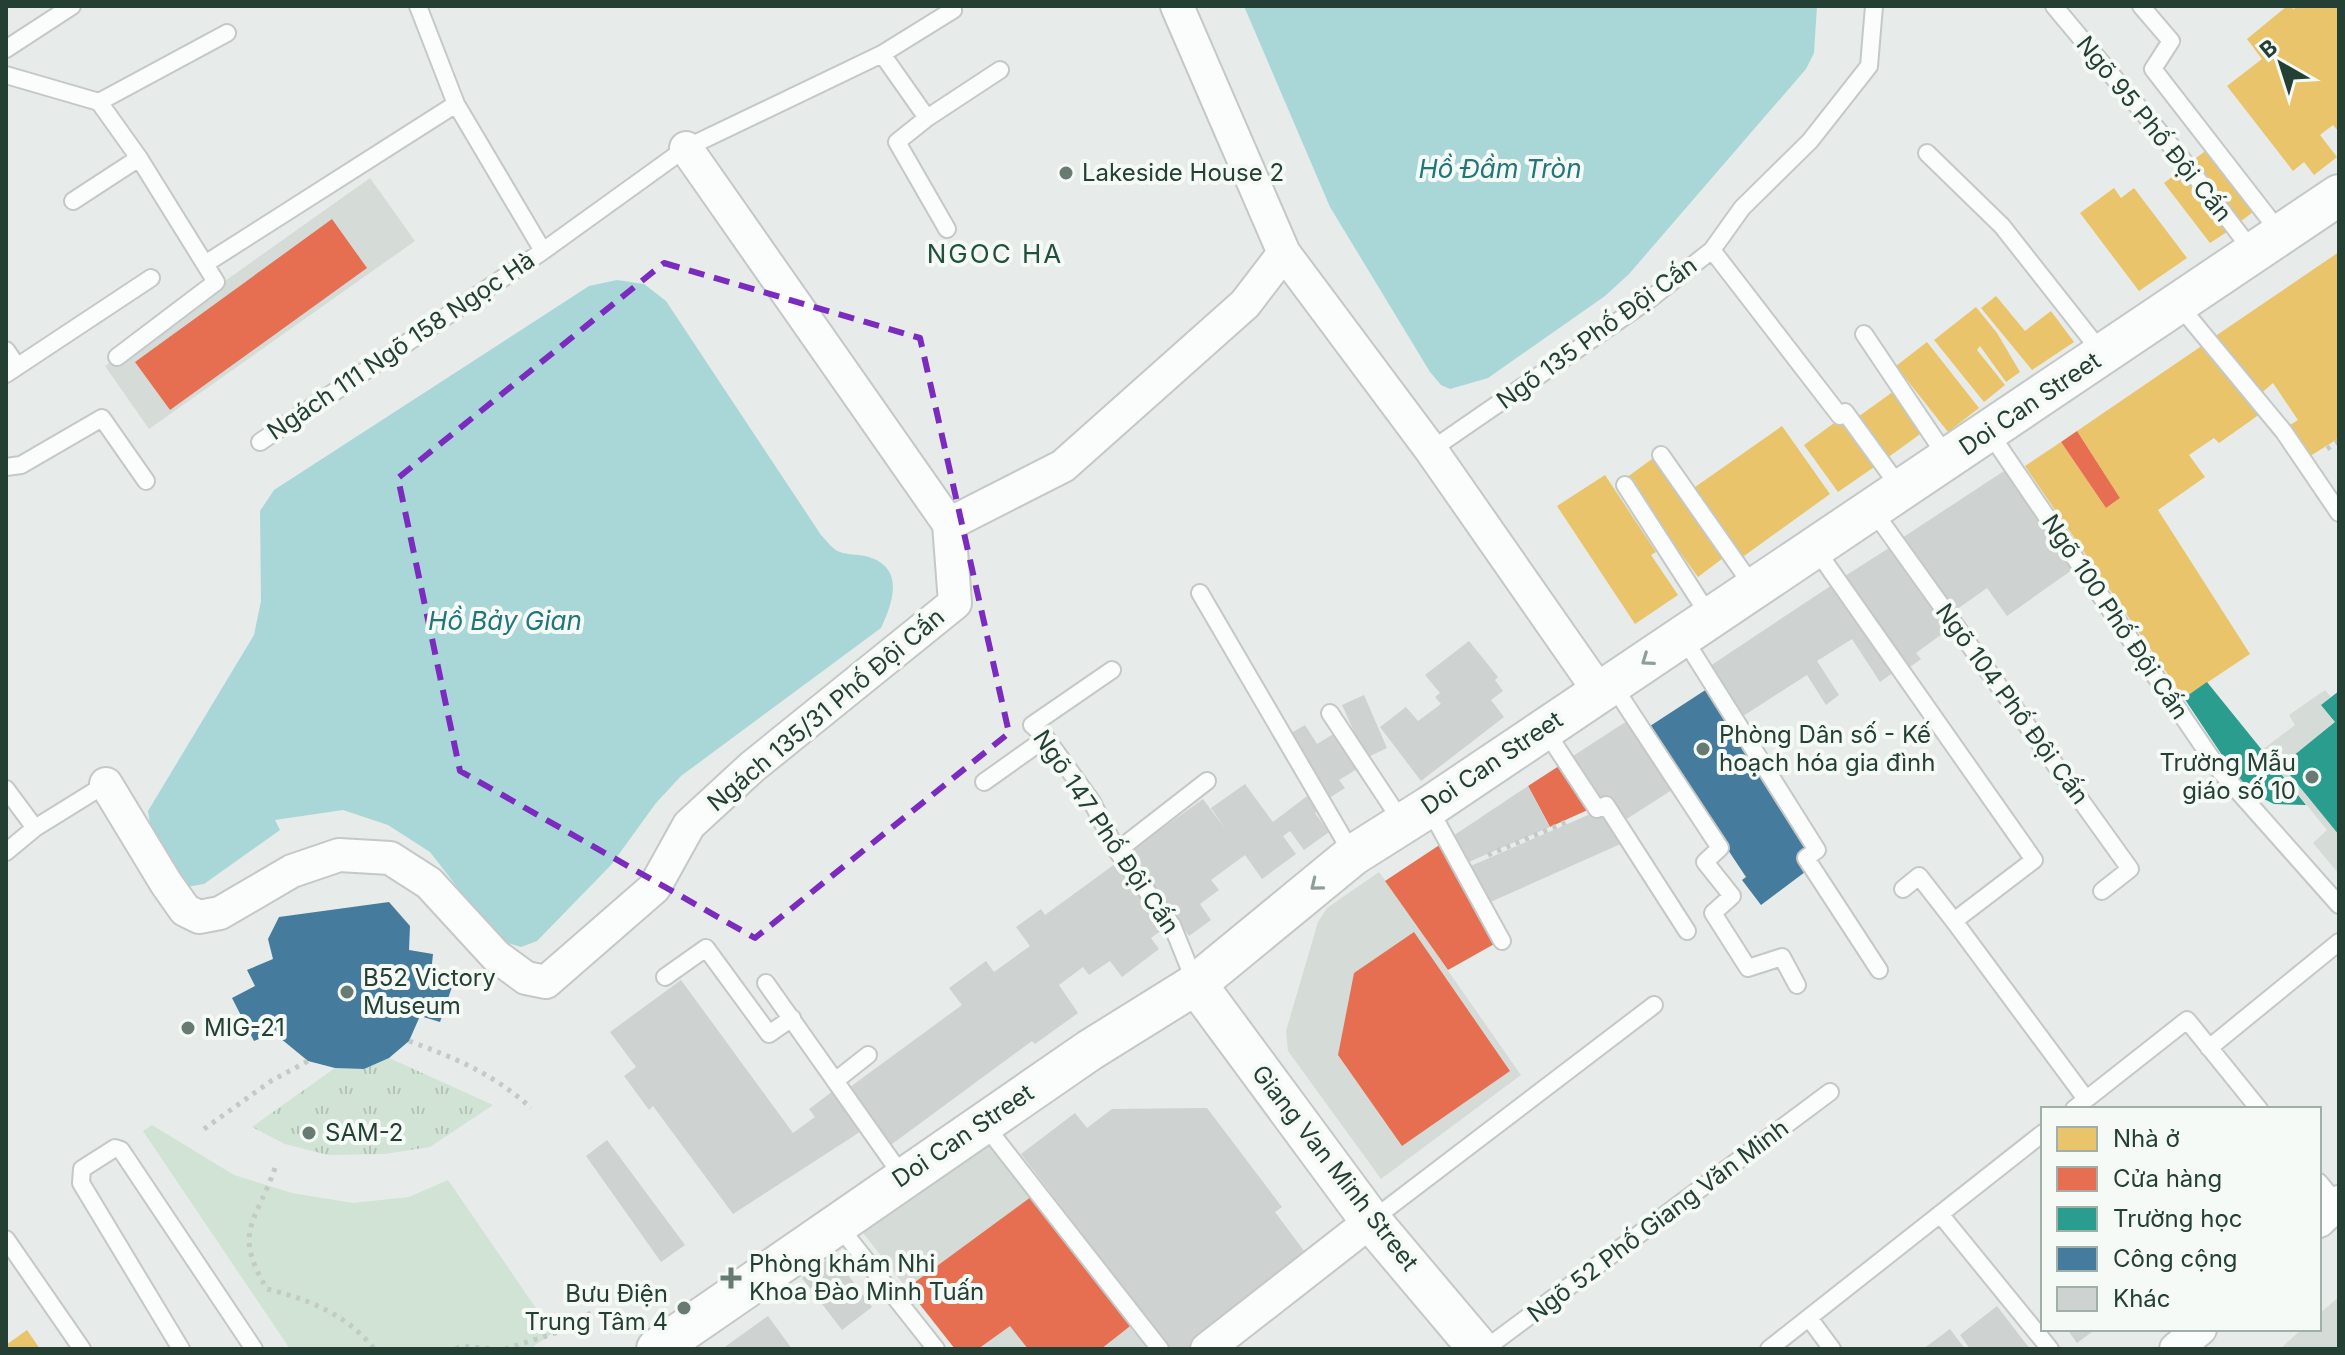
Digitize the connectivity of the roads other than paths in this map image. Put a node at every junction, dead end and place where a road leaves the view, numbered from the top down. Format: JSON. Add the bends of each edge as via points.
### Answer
{"nodes":[{"id":1,"x":72,"y":6,"type":"edge"},
{"id":2,"x":418,"y":6,"type":"edge"},
{"id":3,"x":952,"y":6,"type":"edge"},
{"id":4,"x":1177,"y":6,"type":"edge"},
{"id":5,"x":1874,"y":6,"type":"edge"},
{"id":6,"x":2038,"y":6,"type":"edge"},
{"id":7,"x":2045,"y":6,"type":"edge"},
{"id":8,"x":2054,"y":6,"type":"edge"},
{"id":9,"x":2141,"y":6,"type":"edge"},
{"id":10,"x":227,"y":33,"type":"dead end"},
{"id":11,"x":6,"y":49,"type":"edge"},
{"id":12,"x":882,"y":54,"type":"junction"},
{"id":13,"x":1000,"y":70,"type":"dead end"},
{"id":14,"x":6,"y":75,"type":"edge"},
{"id":15,"x":99,"y":102,"type":"junction"},
{"id":16,"x":456,"y":104,"type":"junction"},
{"id":17,"x":927,"y":118,"type":"junction"},
{"id":18,"x":686,"y":148,"type":"junction"},
{"id":19,"x":1927,"y":153,"type":"dead end"},
{"id":20,"x":139,"y":158,"type":"junction"},
{"id":21,"x":2339,"y":195,"type":"edge"},
{"id":22,"x":73,"y":201,"type":"dead end"},
{"id":23,"x":947,"y":229,"type":"dead end"},
{"id":24,"x":2267,"y":244,"type":"junction"},
{"id":25,"x":1712,"y":250,"type":"junction"},
{"id":26,"x":543,"y":251,"type":"junction"},
{"id":27,"x":1284,"y":253,"type":"junction"},
{"id":28,"x":205,"y":264,"type":"junction"},
{"id":29,"x":151,"y":278,"type":"dead end"},
{"id":30,"x":2178,"y":304,"type":"junction"},
{"id":31,"x":1864,"y":334,"type":"dead end"},
{"id":32,"x":6,"y":350,"type":"edge"},
{"id":33,"x":2104,"y":355,"type":"junction"},
{"id":34,"x":117,"y":357,"type":"dead end"},
{"id":35,"x":11,"y":370,"type":"edge"},
{"id":36,"x":1989,"y":432,"type":"junction"},
{"id":37,"x":260,"y":442,"type":"dead end"},
{"id":38,"x":1431,"y":450,"type":"junction"},
{"id":39,"x":1661,"y":455,"type":"dead end"},
{"id":40,"x":1948,"y":459,"type":"junction"},
{"id":41,"x":6,"y":467,"type":"edge"},
{"id":42,"x":146,"y":481,"type":"dead end"},
{"id":43,"x":1625,"y":485,"type":"dead end"},
{"id":44,"x":1887,"y":499,"type":"junction"},
{"id":45,"x":2339,"y":513,"type":"edge"},
{"id":46,"x":949,"y":524,"type":"junction"},
{"id":47,"x":1815,"y":548,"type":"junction"},
{"id":48,"x":1754,"y":588,"type":"junction"},
{"id":49,"x":1200,"y":593,"type":"dead end"},
{"id":50,"x":1696,"y":626,"type":"junction"},
{"id":51,"x":1112,"y":670,"type":"dead end"},
{"id":52,"x":1606,"y":688,"type":"junction"},
{"id":53,"x":1330,"y":713,"type":"dead end"},
{"id":54,"x":1545,"y":728,"type":"junction"},
{"id":55,"x":1046,"y":738,"type":"junction"},
{"id":56,"x":1207,"y":781,"type":"dead end"},
{"id":57,"x":984,"y":782,"type":"dead end"},
{"id":58,"x":106,"y":784,"type":"joint"},
{"id":59,"x":6,"y":789,"type":"edge"},
{"id":60,"x":1416,"y":814,"type":"junction"},
{"id":61,"x":35,"y":828,"type":"junction"},
{"id":62,"x":1117,"y":851,"type":"junction"},
{"id":63,"x":6,"y":852,"type":"edge"},
{"id":64,"x":1353,"y":855,"type":"junction"},
{"id":65,"x":1903,"y":889,"type":"dead end"},
{"id":66,"x":2102,"y":891,"type":"dead end"},
{"id":67,"x":2339,"y":905,"type":"edge"},
{"id":68,"x":1954,"y":921,"type":"junction"},
{"id":69,"x":1687,"y":931,"type":"dead end"},
{"id":70,"x":1502,"y":941,"type":"dead end"},
{"id":71,"x":2339,"y":942,"type":"edge"},
{"id":72,"x":1879,"y":970,"type":"dead end"},
{"id":73,"x":665,"y":977,"type":"dead end"},
{"id":74,"x":766,"y":983,"type":"dead end"},
{"id":75,"x":1196,"y":984,"type":"junction"},
{"id":76,"x":1797,"y":985,"type":"dead end"},
{"id":77,"x":1654,"y":1005,"type":"dead end"},
{"id":78,"x":792,"y":1018,"type":"junction"},
{"id":79,"x":2209,"y":1048,"type":"junction"},
{"id":80,"x":868,"y":1055,"type":"dead end"},
{"id":81,"x":835,"y":1081,"type":"junction"},
{"id":82,"x":1830,"y":1092,"type":"dead end"},
{"id":83,"x":2080,"y":1104,"type":"edge"},
{"id":84,"x":2257,"y":1107,"type":"edge"},
{"id":85,"x":983,"y":1122,"type":"junction"},
{"id":86,"x":2041,"y":1135,"type":"edge"},
{"id":87,"x":903,"y":1177,"type":"junction"},
{"id":88,"x":1940,"y":1214,"type":"junction"},
{"id":89,"x":1371,"y":1221,"type":"junction"},
{"id":90,"x":837,"y":1223,"type":"junction"},
{"id":91,"x":6,"y":1239,"type":"edge"},
{"id":92,"x":1809,"y":1318,"type":"junction"},
{"id":93,"x":2198,"y":1331,"type":"edge"},
{"id":94,"x":82,"y":1349,"type":"edge"},
{"id":95,"x":181,"y":1349,"type":"edge"},
{"id":96,"x":254,"y":1349,"type":"edge"},
{"id":97,"x":657,"y":1349,"type":"edge"},
{"id":98,"x":936,"y":1349,"type":"edge"},
{"id":99,"x":1160,"y":1349,"type":"edge"},
{"id":100,"x":1207,"y":1349,"type":"edge"},
{"id":101,"x":1482,"y":1349,"type":"edge"},
{"id":102,"x":1769,"y":1349,"type":"edge"},
{"id":103,"x":1832,"y":1349,"type":"edge"},
{"id":104,"x":2050,"y":1349,"type":"edge"},
{"id":105,"x":2176,"y":1349,"type":"edge"}],
"edges":[{"from":1,"to":11,"type":"lane"},
{"from":2,"to":16,"type":"lane"},
{"from":3,"to":12,"type":"lane"},
{"from":4,"to":27,"type":"street"},
{"from":5,"to":25,"type":"lane","name":"Ngõ 135 Phố Đội Cấn","via":[[1869,66],[1810,141],[1742,208]]},
{"from":6,"to":7,"type":"lane"},
{"from":8,"to":24,"type":"lane","name":"Ngõ 95 Phố Đội Cấn","via":[[2182,159]]},
{"from":9,"to":24,"type":"lane","via":[[2171,41],[2153,69]]},
{"from":10,"to":15,"type":"lane"},
{"from":12,"to":17,"type":"lane"},
{"from":12,"to":18,"type":"lane"},
{"from":13,"to":17,"type":"lane"},
{"from":14,"to":15,"type":"lane"},
{"from":15,"to":20,"type":"lane"},
{"from":16,"to":26,"type":"lane"},
{"from":16,"to":28,"type":"lane"},
{"from":17,"to":23,"type":"lane","via":[[897,142]]},
{"from":18,"to":26,"type":"lane"},
{"from":18,"to":46,"type":"street"},
{"from":19,"to":33,"type":"lane","via":[[2002,226]]},
{"from":20,"to":22,"type":"lane"},
{"from":20,"to":28,"type":"lane"},
{"from":21,"to":24,"type":"street","name":"Doi Can Street"},
{"from":24,"to":30,"type":"street","name":"Doi Can Street"},
{"from":25,"to":38,"type":"lane","name":"Ngõ 135 Phố Đội Cấn"},
{"from":25,"to":44,"type":"lane","via":[[1840,416],[1845,412]]},
{"from":26,"to":37,"type":"lane","name":"Ngách 111 Ngõ 158 Ngọc Hà"},
{"from":27,"to":38,"type":"street"},
{"from":27,"to":46,"type":"street","via":[[1245,304],[1063,466]]},
{"from":28,"to":34,"type":"lane","via":[[216,282]]},
{"from":29,"to":35,"type":"lane"},
{"from":30,"to":33,"type":"street","name":"Doi Can Street"},
{"from":30,"to":45,"type":"lane","via":[[2284,432]]},
{"from":31,"to":40,"type":"lane"},
{"from":32,"to":35,"type":"lane"},
{"from":33,"to":36,"type":"street","name":"Doi Can Street"},
{"from":36,"to":40,"type":"street","name":"Doi Can Street"},
{"from":36,"to":67,"type":"lane","name":"Ngõ 100 Phố Đội Cấn","via":[[2220,771]]},
{"from":38,"to":52,"type":"street"},
{"from":39,"to":48,"type":"lane"},
{"from":40,"to":44,"type":"street","name":"Doi Can Street"},
{"from":41,"to":42,"type":"lane","via":[[21,465],[102,418]]},
{"from":43,"to":50,"type":"lane"},
{"from":44,"to":47,"type":"street","name":"Doi Can Street"},
{"from":44,"to":66,"type":"lane","name":"Ngõ 104 Phố Đội Cấn","via":[[2130,869]]},
{"from":46,"to":58,"type":"street","name":"Ngách 135/31 Phố Đội Cấn","via":[[955,603],[752,767],[689,825],[654,888],[546,982],[526,978],[496,956],[429,883],[390,858],[339,855],[292,871],[220,913],[199,917],[185,910],[166,883]]},
{"from":47,"to":48,"type":"street","name":"Doi Can Street"},
{"from":47,"to":68,"type":"lane","via":[[2034,860]]},
{"from":48,"to":50,"type":"street","name":"Doi Can Street"},
{"from":49,"to":64,"type":"lane"},
{"from":50,"to":52,"type":"street","name":"Doi Can Street","one_way":true},
{"from":50,"to":72,"type":"lane","via":[[1817,850],[1806,858]]},
{"from":51,"to":55,"type":"lane","name":"Ngõ 147 Phố Đội Cấn","via":[[1032,725]]},
{"from":52,"to":54,"type":"street","name":"Doi Can Street"},
{"from":52,"to":76,"type":"lane","via":[[1720,848],[1705,862],[1732,896],[1713,913],[1748,968],[1782,957]]},
{"from":53,"to":60,"type":"lane"},
{"from":54,"to":60,"type":"street","name":"Doi Can Street"},
{"from":54,"to":69,"type":"lane","via":[[1597,809],[1606,805]]},
{"from":55,"to":57,"type":"lane"},
{"from":55,"to":62,"type":"lane","name":"Ngõ 147 Phố Đội Cấn","via":[[1092,802]]},
{"from":56,"to":62,"type":"lane"},
{"from":58,"to":61,"type":"lane"},
{"from":59,"to":61,"type":"lane"},
{"from":60,"to":64,"type":"street","name":"Doi Can Street"},
{"from":60,"to":70,"type":"lane","via":[[1461,867]]},
{"from":61,"to":63,"type":"lane"},
{"from":62,"to":75,"type":"lane","name":"Ngõ 147 Phố Đội Cấn","via":[[1172,925]]},
{"from":64,"to":75,"type":"street","name":"Doi Can Street","one_way":true},
{"from":65,"to":68,"type":"lane","via":[[1919,876]]},
{"from":68,"to":83,"type":"lane"},
{"from":71,"to":79,"type":"lane"},
{"from":73,"to":78,"type":"lane","via":[[706,948],[769,1034]]},
{"from":74,"to":78,"type":"lane"},
{"from":75,"to":85,"type":"street","name":"Doi Can Street"},
{"from":75,"to":89,"type":"street","name":"Giang Van Minh Street"},
{"from":77,"to":89,"type":"lane"},
{"from":78,"to":81,"type":"lane"},
{"from":79,"to":83,"type":"lane","via":[[2187,1020]]},
{"from":79,"to":84,"type":"lane"},
{"from":80,"to":81,"type":"lane"},
{"from":81,"to":87,"type":"lane"},
{"from":82,"to":101,"type":"lane","name":"Ngõ 52 Phố Giang Văn Minh"},
{"from":85,"to":87,"type":"street","name":"Doi Can Street"},
{"from":85,"to":99,"type":"lane"},
{"from":86,"to":88,"type":"lane"},
{"from":87,"to":90,"type":"street","name":"Doi Can Street"},
{"from":88,"to":92,"type":"lane"},
{"from":88,"to":104,"type":"lane"},
{"from":89,"to":100,"type":"street"},
{"from":89,"to":101,"type":"street","name":"Giang Van Minh Street"},
{"from":90,"to":97,"type":"street","name":"Doi Can Street"},
{"from":90,"to":98,"type":"lane"},
{"from":91,"to":94,"type":"lane"},
{"from":92,"to":102,"type":"lane"},
{"from":92,"to":103,"type":"lane"},
{"from":93,"to":105,"type":"street"},
{"from":95,"to":96,"type":"lane","via":[[81,1183],[82,1169],[115,1148],[153,1194]]}]}
